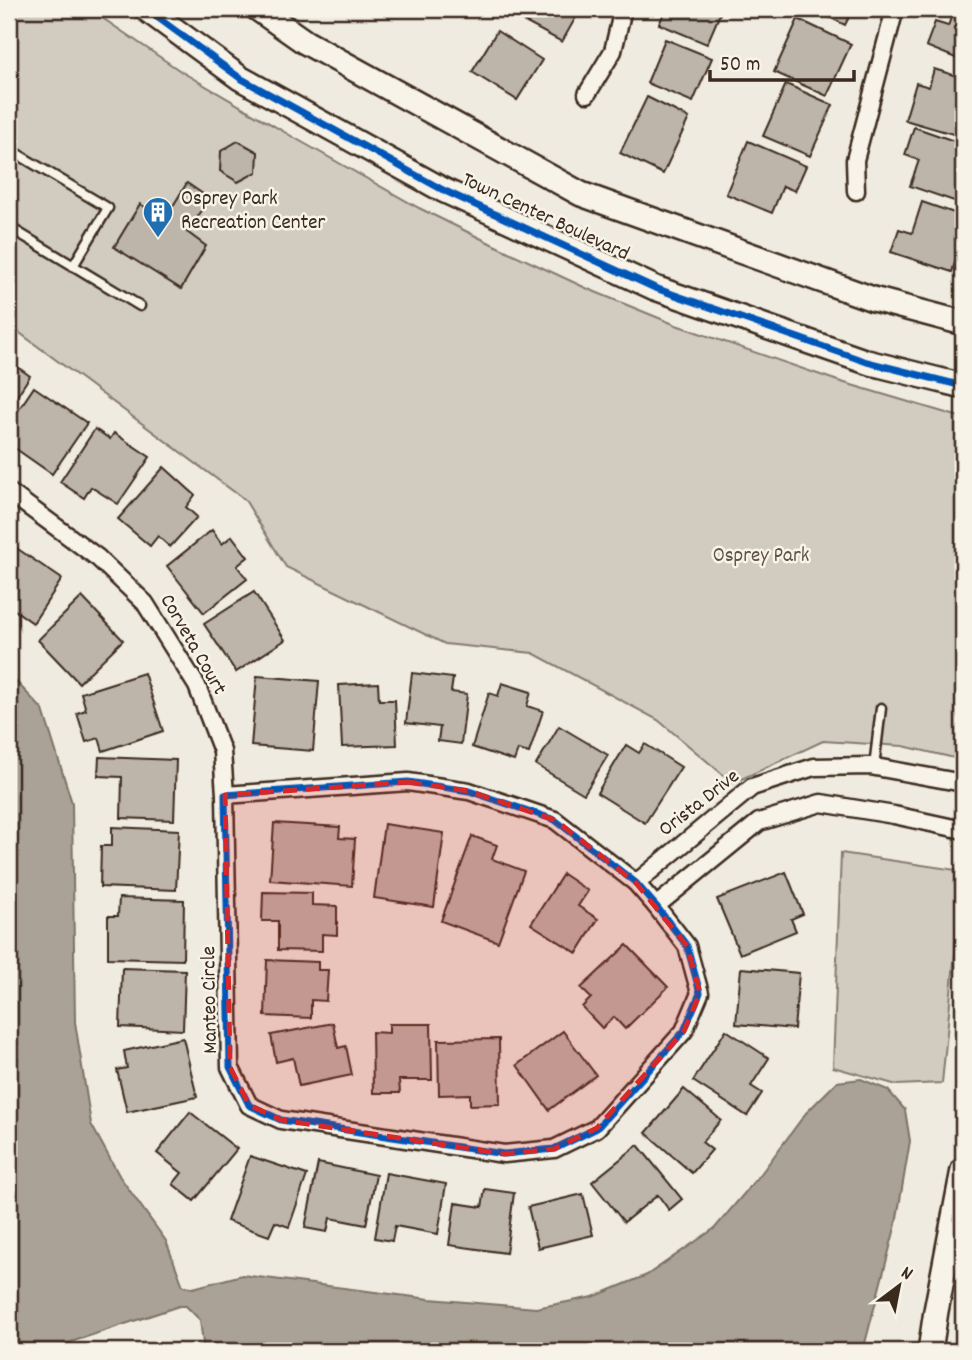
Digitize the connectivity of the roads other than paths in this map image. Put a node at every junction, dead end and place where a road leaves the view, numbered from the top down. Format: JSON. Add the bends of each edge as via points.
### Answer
{"nodes":[{"id":1,"x":146,"y":9,"type":"edge"},
{"id":2,"x":258,"y":9,"type":"edge"},
{"id":3,"x":623,"y":9,"type":"edge"},
{"id":4,"x":895,"y":9,"type":"edge"},
{"id":5,"x":587,"y":94,"type":"dead end"},
{"id":6,"x":9,"y":149,"type":"edge"},
{"id":7,"x":856,"y":191,"type":"dead end"},
{"id":8,"x":9,"y":227,"type":"edge"},
{"id":9,"x":73,"y":265,"type":"junction"},
{"id":10,"x":140,"y":306,"type":"dead end"},
{"id":11,"x":963,"y":323,"type":"edge"},
{"id":12,"x":963,"y":386,"type":"edge"},
{"id":13,"x":9,"y":492,"type":"edge"},
{"id":14,"x":881,"y":708,"type":"dead end"},
{"id":15,"x":874,"y":767,"type":"junction"},
{"id":16,"x":963,"y":783,"type":"edge"},
{"id":17,"x":225,"y":795,"type":"junction"},
{"id":18,"x":963,"y":830,"type":"edge"},
{"id":19,"x":636,"y":883,"type":"junction"},
{"id":20,"x":656,"y":906,"type":"junction"},
{"id":21,"x":963,"y":1170,"type":"edge"},
{"id":22,"x":930,"y":1351,"type":"edge"}],
"edges":[{"from":1,"to":12,"type":"street","name":"Town Center Boulevard","via":[[240,78],[443,190],[655,288],[867,362]]},
{"from":2,"to":11,"type":"street","name":"Town Center Boulevard","via":[[305,42],[581,194],[873,299]]},
{"from":3,"to":5,"type":"street","via":[[613,51]]},
{"from":4,"to":7,"type":"street","via":[[855,160]]},
{"from":6,"to":9,"type":"lane","via":[[108,208]]},
{"from":8,"to":9,"type":"lane"},
{"from":9,"to":10,"type":"lane"},
{"from":13,"to":17,"type":"street","name":"Corveta Court","via":[[98,558],[145,603],[197,686],[222,751]]},
{"from":14,"to":15,"type":"lane"},
{"from":15,"to":16,"type":"street","name":"Orista Drive"},
{"from":15,"to":19,"type":"street","name":"Orista Drive","via":[[814,767],[752,787]]},
{"from":17,"to":19,"type":"street","name":"Manteo Circle","via":[[408,782],[469,791],[555,820]]},
{"from":17,"to":20,"type":"street","name":"Manteo Circle","via":[[230,1067],[249,1105],[281,1120],[504,1154],[554,1149],[597,1128],[684,1031],[700,993],[687,946]]},
{"from":18,"to":20,"type":"street","via":[[821,803],[760,822]]},
{"from":19,"to":20,"type":"street","name":"Manteo Circle"},
{"from":21,"to":22,"type":"street"}]}
